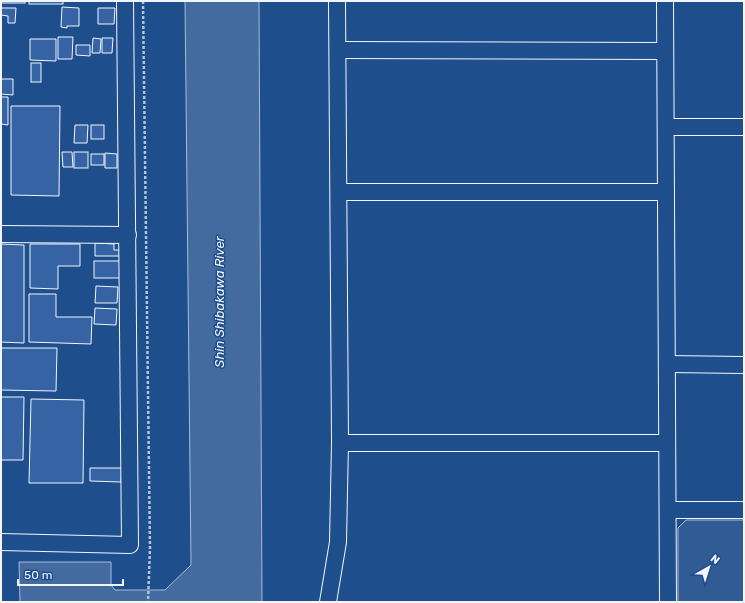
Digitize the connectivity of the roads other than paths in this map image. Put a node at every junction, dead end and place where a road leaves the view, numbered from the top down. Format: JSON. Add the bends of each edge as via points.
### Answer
{"nodes":[{"id":1,"x":125,"y":1,"type":"edge"},
{"id":2,"x":337,"y":1,"type":"edge"},
{"id":3,"x":665,"y":1,"type":"edge"},
{"id":4,"x":338,"y":50,"type":"junction"},
{"id":5,"x":665,"y":51,"type":"junction"},
{"id":6,"x":666,"y":127,"type":"junction"},
{"id":7,"x":744,"y":127,"type":"edge"},
{"id":8,"x":339,"y":192,"type":"junction"},
{"id":9,"x":666,"y":192,"type":"junction"},
{"id":10,"x":1,"y":234,"type":"edge"},
{"id":11,"x":128,"y":235,"type":"junction"},
{"id":12,"x":667,"y":364,"type":"junction"},
{"id":13,"x":744,"y":365,"type":"edge"},
{"id":14,"x":340,"y":443,"type":"junction"},
{"id":15,"x":667,"y":443,"type":"junction"},
{"id":16,"x":668,"y":510,"type":"junction"},
{"id":17,"x":744,"y":510,"type":"edge"},
{"id":18,"x":1,"y":542,"type":"edge"},
{"id":19,"x":328,"y":602,"type":"edge"},
{"id":20,"x":668,"y":602,"type":"edge"}],
"edges":[{"from":1,"to":11,"type":"street"},
{"from":2,"to":4,"type":"street"},
{"from":3,"to":5,"type":"street"},
{"from":4,"to":5,"type":"street"},
{"from":4,"to":8,"type":"street"},
{"from":5,"to":6,"type":"street"},
{"from":6,"to":7,"type":"street"},
{"from":6,"to":9,"type":"street"},
{"from":8,"to":9,"type":"street"},
{"from":8,"to":14,"type":"street"},
{"from":9,"to":12,"type":"street"},
{"from":10,"to":11,"type":"street"},
{"from":11,"to":18,"type":"street","via":[[130,545]]},
{"from":12,"to":13,"type":"street"},
{"from":12,"to":15,"type":"street"},
{"from":14,"to":15,"type":"street"},
{"from":14,"to":19,"type":"street","via":[[338,542]]},
{"from":15,"to":16,"type":"street"},
{"from":16,"to":17,"type":"street"},
{"from":16,"to":20,"type":"street"}]}
